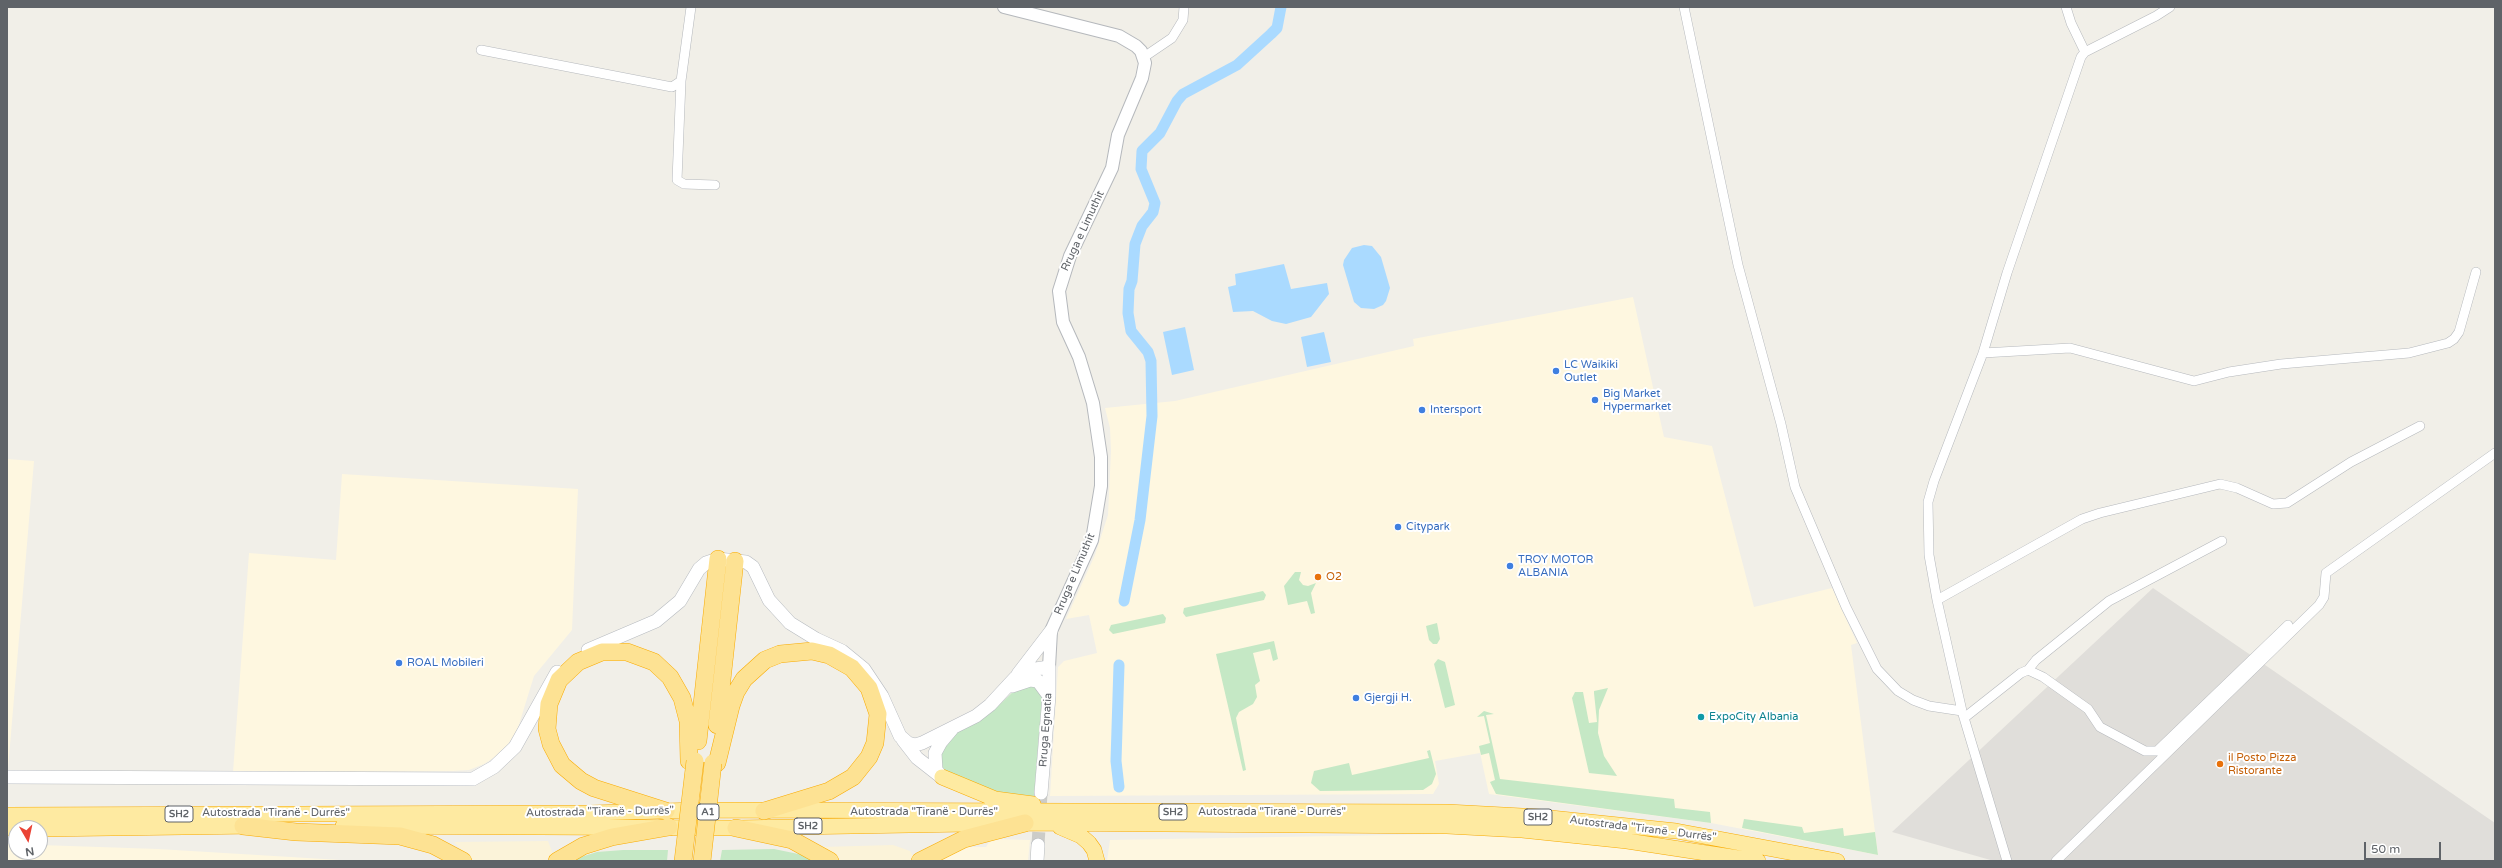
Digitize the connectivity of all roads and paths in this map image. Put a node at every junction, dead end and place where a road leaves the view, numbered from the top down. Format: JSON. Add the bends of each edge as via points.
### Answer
{"nodes":[{"id":1,"x":691,"y":7,"type":"edge"},
{"id":2,"x":1004,"y":7,"type":"edge"},
{"id":3,"x":1184,"y":7,"type":"edge"},
{"id":4,"x":1684,"y":7,"type":"edge"},
{"id":5,"x":2066,"y":7,"type":"edge"},
{"id":6,"x":2170,"y":7,"type":"edge"},
{"id":7,"x":481,"y":50,"type":"dead end"},
{"id":8,"x":2085,"y":52,"type":"junction"},
{"id":9,"x":1144,"y":58,"type":"junction"},
{"id":10,"x":681,"y":81,"type":"junction"},
{"id":11,"x":715,"y":185,"type":"dead end"},
{"id":12,"x":2476,"y":272,"type":"dead end"},
{"id":13,"x":1983,"y":353,"type":"junction"},
{"id":14,"x":2420,"y":426,"type":"dead end"},
{"id":15,"x":2495,"y":453,"type":"edge"},
{"id":16,"x":2222,"y":541,"type":"dead end"},
{"id":17,"x":718,"y":559,"type":"junction"},
{"id":18,"x":735,"y":561,"type":"junction"},
{"id":19,"x":1937,"y":600,"type":"junction"},
{"id":20,"x":2288,"y":625,"type":"dead end"},
{"id":21,"x":1051,"y":631,"type":"junction"},
{"id":22,"x":1049,"y":667,"type":"junction"},
{"id":23,"x":2028,"y":670,"type":"junction"},
{"id":24,"x":1015,"y":678,"type":"junction"},
{"id":25,"x":1001,"y":694,"type":"junction"},
{"id":26,"x":1049,"y":696,"type":"junction"},
{"id":27,"x":1963,"y":715,"type":"junction"},
{"id":28,"x":962,"y":723,"type":"junction"},
{"id":29,"x":900,"y":736,"type":"junction"},
{"id":30,"x":692,"y":761,"type":"junction"},
{"id":31,"x":715,"y":763,"type":"junction"},
{"id":32,"x":7,"y":777,"type":"edge"},
{"id":33,"x":942,"y":777,"type":"junction"},
{"id":34,"x":1041,"y":793,"type":"tunnel mouth"},
{"id":35,"x":764,"y":811,"type":"junction"},
{"id":36,"x":1111,"y":812,"type":"junction"},
{"id":37,"x":7,"y":815,"type":"edge"},
{"id":38,"x":667,"y":819,"type":"junction"},
{"id":39,"x":1024,"y":823,"type":"junction"},
{"id":40,"x":1045,"y":824,"type":"junction"},
{"id":41,"x":243,"y":826,"type":"junction"},
{"id":42,"x":48,"y":828,"type":"edge"},
{"id":43,"x":736,"y":828,"type":"junction"},
{"id":44,"x":1038,"y":845,"type":"tunnel mouth"},
{"id":45,"x":463,"y":861,"type":"edge"},
{"id":46,"x":557,"y":861,"type":"edge"},
{"id":47,"x":682,"y":861,"type":"edge"},
{"id":48,"x":702,"y":861,"type":"edge"},
{"id":49,"x":830,"y":861,"type":"edge"},
{"id":50,"x":920,"y":861,"type":"edge"},
{"id":51,"x":1037,"y":861,"type":"edge"},
{"id":52,"x":1097,"y":861,"type":"edge"},
{"id":53,"x":1758,"y":861,"type":"edge"},
{"id":54,"x":1837,"y":861,"type":"edge"},
{"id":55,"x":2007,"y":861,"type":"edge"},
{"id":56,"x":2056,"y":861,"type":"edge"}],
"edges":[{"from":1,"to":10,"type":"street"},
{"from":2,"to":9,"type":"street","via":[[1119,36],[1136,46]]},
{"from":3,"to":9,"type":"street","via":[[1183,20],[1172,38]]},
{"from":4,"to":27,"type":"street","via":[[1738,265],[1797,492],[1846,607],[1877,669],[1898,691],[1913,700]]},
{"from":5,"to":8,"type":"street","via":[[2071,24]]},
{"from":6,"to":8,"type":"street"},
{"from":7,"to":10,"type":"street","via":[[667,87],[677,85]]},
{"from":8,"to":13,"type":"street","via":[[2077,68],[2032,199]]},
{"from":9,"to":21,"type":"street","name":"Rruga e Limuthit","via":[[1145,70],[1118,135],[1112,168],[1070,256],[1059,291],[1063,322],[1079,357],[1093,403],[1102,457],[1101,486],[1092,540]]},
{"from":10,"to":11,"type":"street","via":[[678,180],[684,184]]},
{"from":12,"to":13,"type":"street","via":[[2454,339],[2448,343],[2409,353],[2281,364],[2229,372],[2194,381],[2070,348]]},
{"from":13,"to":19,"type":"street","via":[[1928,502],[1928,555]]},
{"from":14,"to":19,"type":"street","via":[[2351,462],[2288,503],[2273,504],[2237,488],[2220,484],[2100,513],[2082,519]]},
{"from":15,"to":56,"type":"street","via":[[2326,573],[2324,597],[2319,605]]},
{"from":16,"to":23,"type":"street","via":[[2109,601],[2036,660]]},
{"from":17,"to":18,"type":"main road"},
{"from":17,"to":30,"type":"highway"},
{"from":17,"to":32,"type":"main road","via":[[706,563],[680,601],[656,621],[582,652],[561,667],[545,690],[514,747],[494,768],[473,779]]},
{"from":18,"to":29,"type":"main road","via":[[746,562],[753,567],[769,600],[790,623],[842,651],[864,669],[882,696]]},
{"from":18,"to":31,"type":"highway"},
{"from":19,"to":27,"type":"street"},
{"from":20,"to":23,"type":"street","via":[[2160,748],[2151,752],[2100,727],[2082,705],[2043,677]]},
{"from":21,"to":22,"type":"street","name":"Rruga e Limuthit"},
{"from":21,"to":24,"type":"main road"},
{"from":22,"to":24,"type":"main road","via":[[1029,670]]},
{"from":22,"to":26,"type":"main road","name":"Rruga Egnatia"},
{"from":23,"to":27,"type":"street"},
{"from":24,"to":25,"type":"main road"},
{"from":25,"to":26,"type":"main road","via":[[1012,686],[1030,680],[1042,684]]},
{"from":25,"to":28,"type":"main road","via":[[976,716]]},
{"from":26,"to":34,"type":"main road","name":"Rruga Egnatia"},
{"from":27,"to":55,"type":"street"},
{"from":28,"to":29,"type":"main road","via":[[915,745]]},
{"from":28,"to":33,"type":"main road","via":[[950,731],[935,753],[936,770]]},
{"from":29,"to":33,"type":"main road","via":[[917,758]]},
{"from":30,"to":38,"type":"highway","via":[[688,721],[682,698],[670,677],[654,662],[627,652],[602,652],[578,662],[559,680],[549,704],[547,729],[551,744],[562,765],[581,782]]},
{"from":30,"to":47,"type":"highway","number":"A1","bridge":true},
{"from":31,"to":35,"type":"highway","via":[[736,692],[744,679],[765,660],[780,654],[812,651],[829,655],[852,668],[869,688],[878,714],[875,743],[869,757],[853,777],[829,791]]},
{"from":31,"to":48,"type":"highway","number":"A1","bridge":true},
{"from":33,"to":36,"type":"highway","via":[[995,799]]},
{"from":35,"to":36,"type":"highway","name":"Autostrada \"Tiranë - Durrës\"","number":"SH2"},
{"from":35,"to":38,"type":"highway","name":"Autostrada \"Tiranë - Durrës\"","number":"SH2"},
{"from":36,"to":54,"type":"highway","name":"Autostrada \"Tiranë - Durrës\"","number":"SH2","via":[[1411,812],[1541,817],[1676,831]]},
{"from":37,"to":38,"type":"highway","name":"Autostrada \"Tiranë - Durrës\"","number":"SH2"},
{"from":38,"to":41,"type":"highway","name":"Autostrada \"Tiranë - Durrës\"","number":"SH2"},
{"from":38,"to":43,"type":"highway","name":"Autostrada \"Tiranë - Durrës\"","number":"SH2"},
{"from":38,"to":46,"type":"highway","via":[[583,846]]},
{"from":39,"to":40,"type":"highway","name":"Autostrada \"Tiranë - Durrës\"","number":"SH2"},
{"from":39,"to":43,"type":"highway","name":"Autostrada \"Tiranë - Durrës\"","number":"SH2"},
{"from":39,"to":50,"type":"highway","via":[[964,839]]},
{"from":40,"to":52,"type":"highway","via":[[1064,828],[1080,836],[1094,850]]},
{"from":40,"to":53,"type":"highway","name":"Autostrada \"Tiranë - Durrës\"","number":"SH2","via":[[1373,824],[1482,827],[1627,841]]},
{"from":41,"to":42,"type":"highway","name":"Autostrada \"Tiranë - Durrës\"","number":"SH2"},
{"from":41,"to":45,"type":"highway","via":[[296,832],[400,836],[433,845]]},
{"from":43,"to":49,"type":"highway","via":[[792,840]]},
{"from":44,"to":51,"type":"main road"}]}
